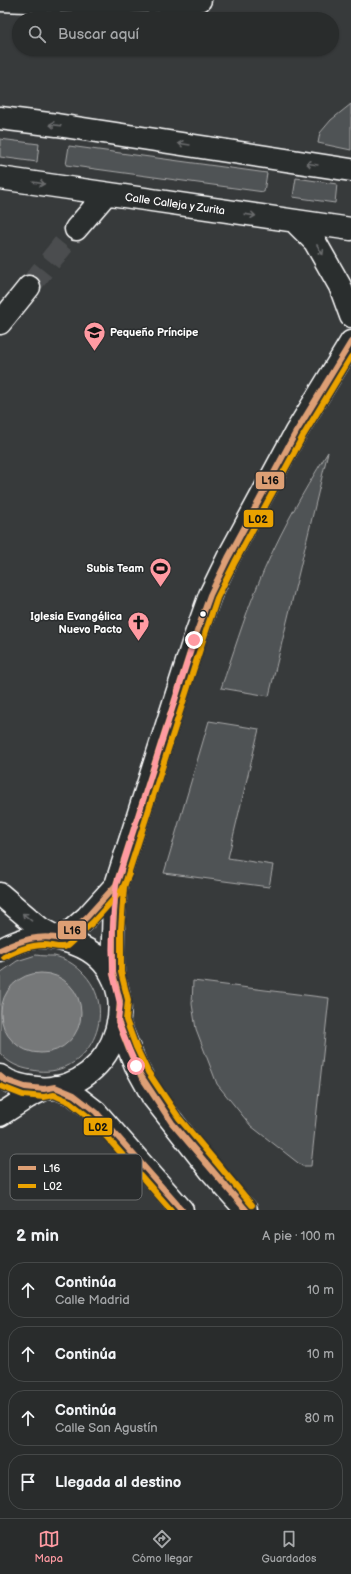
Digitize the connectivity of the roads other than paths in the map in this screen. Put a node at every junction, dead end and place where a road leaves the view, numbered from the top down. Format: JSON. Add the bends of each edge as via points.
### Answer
{"nodes":[{"id":1,"x":0,"y":0,"type":"edge"},
{"id":2,"x":200,"y":0,"type":"edge"},
{"id":3,"x":0,"y":118,"type":"edge"},
{"id":4,"x":351,"y":170,"type":"edge"},
{"id":5,"x":0,"y":178,"type":"edge"},
{"id":6,"x":106,"y":194,"type":"junction"},
{"id":7,"x":294,"y":221,"type":"junction"},
{"id":8,"x":76,"y":229,"type":"tunnel mouth"},
{"id":9,"x":351,"y":229,"type":"edge"},
{"id":10,"x":29,"y":287,"type":"tunnel mouth"},
{"id":11,"x":351,"y":316,"type":"edge"},
{"id":12,"x":0,"y":323,"type":"edge"},
{"id":13,"x":351,"y":342,"type":"edge"},
{"id":14,"x":116,"y":885,"type":"junction"},
{"id":15,"x":0,"y":894,"type":"edge"},
{"id":16,"x":59,"y":938,"type":"junction"},
{"id":17,"x":0,"y":950,"type":"edge"},
{"id":18,"x":113,"y":975,"type":"junction"},
{"id":19,"x":118,"y":1022,"type":"junction"},
{"id":20,"x":0,"y":1076,"type":"edge"},
{"id":21,"x":50,"y":1088,"type":"junction"},
{"id":22,"x":0,"y":1115,"type":"edge"},
{"id":23,"x":133,"y":1154,"type":"edge"},
{"id":24,"x":142,"y":1164,"type":"edge"},
{"id":25,"x":182,"y":1210,"type":"edge"},
{"id":26,"x":246,"y":1210,"type":"edge"}],
"edges":[{"from":1,"to":2,"type":"street","via":[[106,4]]},
{"from":4,"to":3,"type":"street","one_way":true},
{"from":5,"to":6,"type":"street","name":"Calle Calleja y Zurita","one_way":true},
{"from":6,"to":7,"type":"street","name":"Calle Calleja y Zurita","one_way":true},
{"from":6,"to":8,"type":"street"},
{"from":7,"to":9,"type":"street","name":"Calle Calleja y Zurita"},
{"from":7,"to":11,"type":"street","one_way":true,"via":[[315,242],[340,286]]},
{"from":10,"to":12,"type":"street"},
{"from":13,"to":14,"type":"street","via":[[296,432],[210,595]]},
{"from":14,"to":16,"type":"street","via":[[87,917]]},
{"from":14,"to":18,"type":"street"},
{"from":16,"to":15,"type":"street","one_way":true,"via":[[42,929]]},
{"from":16,"to":17,"type":"street","via":[[36,937],[18,941]]},
{"from":16,"to":18,"type":"street","via":[[82,946],[100,959]]},
{"from":18,"to":19,"type":"street","via":[[120,1005]]},
{"from":19,"to":21,"type":"street","via":[[113,1041],[102,1061],[86,1076]]},
{"from":19,"to":26,"type":"street","via":[[136,1066],[153,1098],[211,1171]]},
{"from":20,"to":21,"type":"street","via":[[25,1087]]},
{"from":21,"to":22,"type":"street","via":[[28,1097]]},
{"from":21,"to":23,"type":"street","via":[[74,1095],[96,1112]]},
{"from":24,"to":25,"type":"street"}]}
